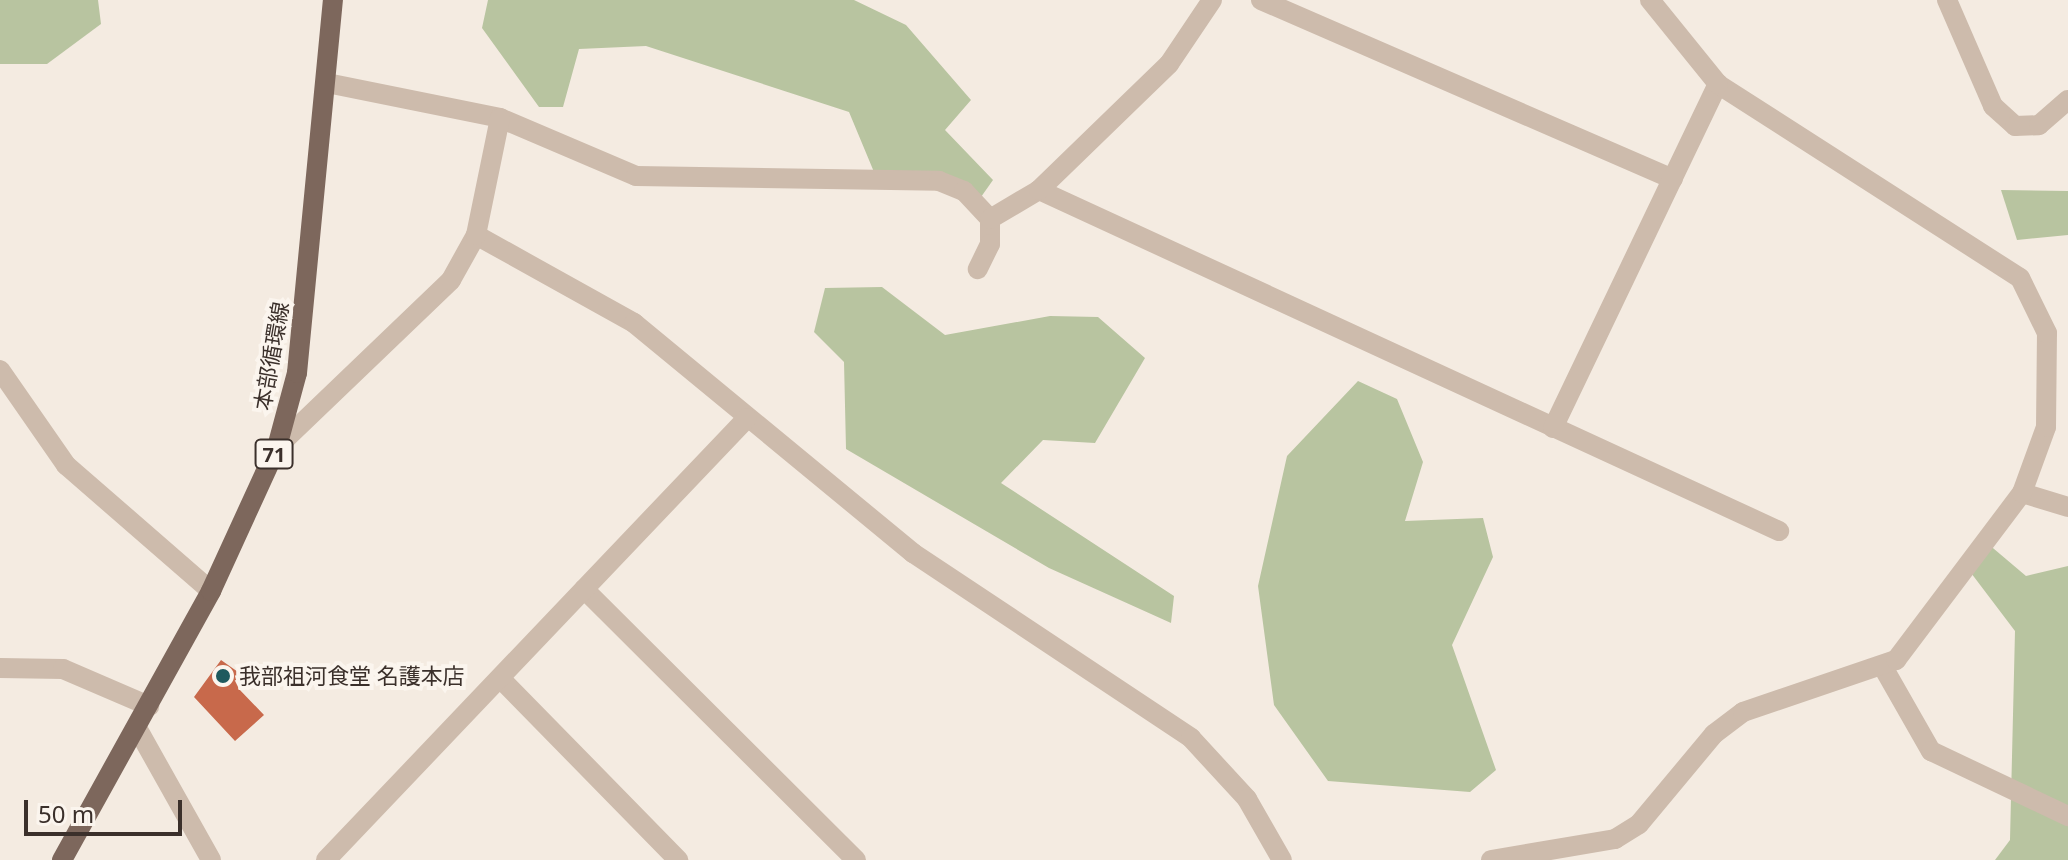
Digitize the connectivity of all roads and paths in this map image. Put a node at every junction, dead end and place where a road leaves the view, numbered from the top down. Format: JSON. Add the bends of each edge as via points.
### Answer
{"nodes":[{"id":1,"x":333,"y":0,"type":"edge"},
{"id":2,"x":1212,"y":0,"type":"edge"},
{"id":3,"x":1261,"y":0,"type":"edge"},
{"id":4,"x":1650,"y":0,"type":"edge"},
{"id":5,"x":1947,"y":0,"type":"edge"},
{"id":6,"x":327,"y":83,"type":"junction"},
{"id":7,"x":1718,"y":84,"type":"junction"},
{"id":8,"x":2068,"y":100,"type":"edge"},
{"id":9,"x":500,"y":118,"type":"junction"},
{"id":10,"x":1673,"y":179,"type":"junction"},
{"id":11,"x":1039,"y":190,"type":"junction"},
{"id":12,"x":990,"y":219,"type":"junction"},
{"id":13,"x":476,"y":235,"type":"junction"},
{"id":14,"x":978,"y":269,"type":"dead end"},
{"id":15,"x":0,"y":370,"type":"edge"},
{"id":16,"x":747,"y":418,"type":"junction"},
{"id":17,"x":1553,"y":428,"type":"junction"},
{"id":18,"x":277,"y":447,"type":"junction"},
{"id":19,"x":2022,"y":493,"type":"junction"},
{"id":20,"x":2068,"y":507,"type":"edge"},
{"id":21,"x":1779,"y":531,"type":"dead end"},
{"id":22,"x":584,"y":589,"type":"junction"},
{"id":23,"x":211,"y":591,"type":"junction"},
{"id":24,"x":1883,"y":667,"type":"junction"},
{"id":25,"x":0,"y":668,"type":"edge"},
{"id":26,"x":500,"y":678,"type":"junction"},
{"id":27,"x":149,"y":706,"type":"junction"},
{"id":28,"x":137,"y":728,"type":"junction"},
{"id":29,"x":2068,"y":816,"type":"edge"},
{"id":30,"x":62,"y":860,"type":"edge"},
{"id":31,"x":211,"y":860,"type":"edge"},
{"id":32,"x":326,"y":860,"type":"edge"},
{"id":33,"x":678,"y":860,"type":"edge"},
{"id":34,"x":856,"y":860,"type":"edge"},
{"id":35,"x":1282,"y":860,"type":"edge"},
{"id":36,"x":1491,"y":860,"type":"edge"}],
"edges":[{"from":1,"to":6,"type":"main road","name":"本部循環線","number":"71"},
{"from":2,"to":11,"type":"street","via":[[1169,64]]},
{"from":3,"to":10,"type":"street"},
{"from":4,"to":7,"type":"street"},
{"from":5,"to":8,"type":"street","via":[[1993,106],[2015,126],[2039,125]]},
{"from":6,"to":9,"type":"street"},
{"from":6,"to":18,"type":"main road","name":"本部循環線","number":"71","via":[[297,373]]},
{"from":7,"to":10,"type":"street"},
{"from":7,"to":19,"type":"street","via":[[2020,278],[2047,333],[2048,387],[2046,427]]},
{"from":9,"to":12,"type":"street","via":[[636,176],[939,181],[964,191]]},
{"from":9,"to":13,"type":"street"},
{"from":10,"to":17,"type":"street"},
{"from":11,"to":12,"type":"street"},
{"from":11,"to":17,"type":"street"},
{"from":12,"to":14,"type":"street","via":[[990,244]]},
{"from":13,"to":16,"type":"street","via":[[634,323]]},
{"from":13,"to":18,"type":"street","via":[[451,280]]},
{"from":15,"to":23,"type":"street","via":[[66,465]]},
{"from":16,"to":22,"type":"street"},
{"from":16,"to":35,"type":"street","via":[[913,553],[1191,738],[1247,799]]},
{"from":17,"to":21,"type":"street"},
{"from":18,"to":23,"type":"main road","name":"本部循環線","number":"71"},
{"from":19,"to":20,"type":"street"},
{"from":19,"to":24,"type":"street","via":[[1896,660]]},
{"from":22,"to":26,"type":"street"},
{"from":22,"to":34,"type":"street"},
{"from":23,"to":27,"type":"main road","name":"本部循環線","number":"71"},
{"from":24,"to":29,"type":"street","via":[[1931,751]]},
{"from":24,"to":36,"type":"street","via":[[1743,712],[1714,734],[1639,824],[1615,839]]},
{"from":25,"to":27,"type":"street","via":[[63,669]]},
{"from":26,"to":32,"type":"street"},
{"from":26,"to":33,"type":"street"},
{"from":27,"to":28,"type":"main road","name":"本部循環線","number":"71"},
{"from":28,"to":30,"type":"main road","name":"本部循環線","number":"71"},
{"from":28,"to":31,"type":"street"}]}
